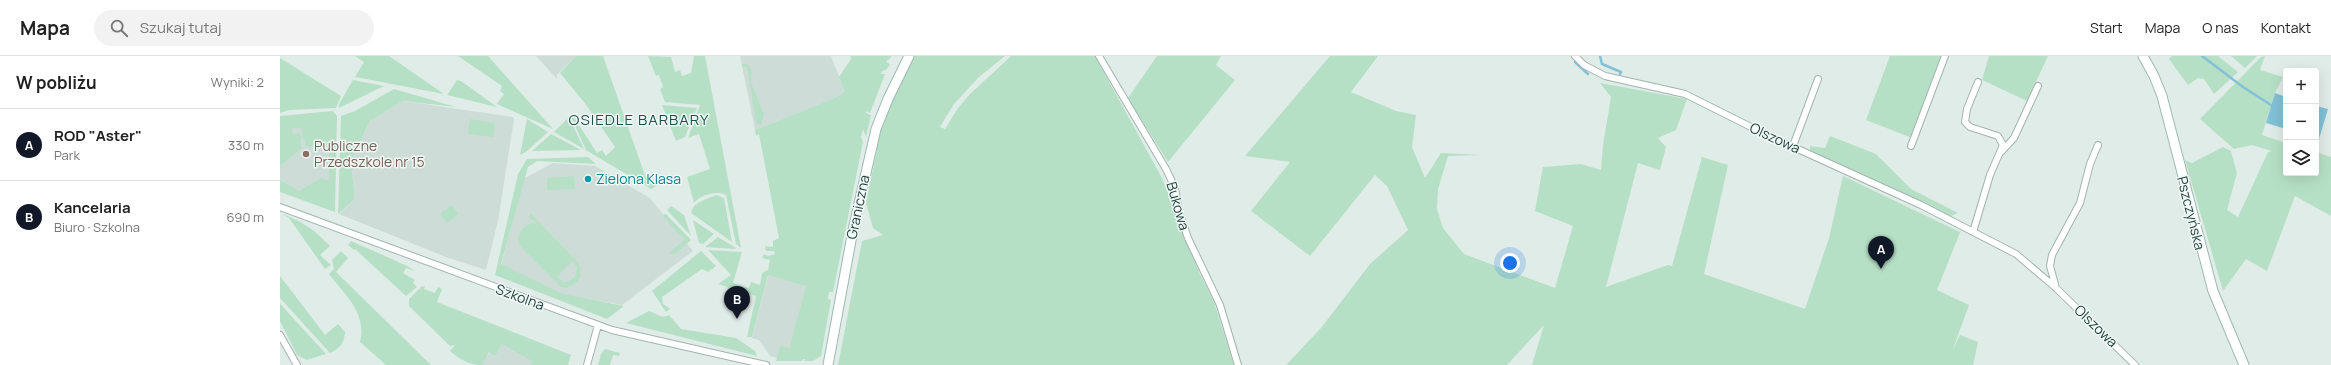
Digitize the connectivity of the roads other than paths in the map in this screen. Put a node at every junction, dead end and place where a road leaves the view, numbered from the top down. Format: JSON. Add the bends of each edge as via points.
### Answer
{"nodes":[{"id":1,"x":909,"y":56,"type":"edge"},
{"id":2,"x":1099,"y":56,"type":"edge"},
{"id":3,"x":1575,"y":56,"type":"edge"},
{"id":4,"x":1945,"y":56,"type":"edge"},
{"id":5,"x":2143,"y":57,"type":"edge"},
{"id":6,"x":1818,"y":79,"type":"dead end"},
{"id":7,"x":1978,"y":82,"type":"dead end"},
{"id":8,"x":2038,"y":86,"type":"dead end"},
{"id":9,"x":2098,"y":145,"type":"dead end"},
{"id":10,"x":1792,"y":146,"type":"junction"},
{"id":11,"x":1911,"y":146,"type":"dead end"},
{"id":12,"x":2000,"y":154,"type":"junction"},
{"id":13,"x":280,"y":207,"type":"edge"},
{"id":14,"x":1973,"y":232,"type":"junction"},
{"id":15,"x":2056,"y":288,"type":"junction"},
{"id":16,"x":598,"y":325,"type":"junction"},
{"id":17,"x":280,"y":335,"type":"edge"},
{"id":18,"x":297,"y":365,"type":"edge"},
{"id":19,"x":587,"y":365,"type":"edge"},
{"id":20,"x":766,"y":365,"type":"edge"},
{"id":21,"x":828,"y":365,"type":"edge"},
{"id":22,"x":1238,"y":365,"type":"edge"},
{"id":23,"x":2135,"y":365,"type":"edge"},
{"id":24,"x":2244,"y":365,"type":"edge"}],
"edges":[{"from":1,"to":21,"type":"main road","name":"Graniczna","via":[[876,129],[853,230]]},
{"from":2,"to":22,"type":"street","name":"Bukowa","via":[[1175,188],[1179,212],[1188,238],[1220,305]]},
{"from":3,"to":10,"type":"street","name":"Olszowa","via":[[1596,73],[1685,94]]},
{"from":4,"to":11,"type":"street"},
{"from":5,"to":24,"type":"main road","name":"Pszczyńska","via":[[2162,96],[2213,291]]},
{"from":6,"to":10,"type":"street"},
{"from":7,"to":12,"type":"street","via":[[1967,109],[1965,122],[1970,127],[2000,138],[2003,146]]},
{"from":8,"to":12,"type":"street","via":[[2014,138]]},
{"from":9,"to":15,"type":"street","via":[[2090,164],[2080,203],[2052,255],[2050,266]]},
{"from":10,"to":14,"type":"street","name":"Olszowa","via":[[1881,186]]},
{"from":12,"to":14,"type":"street","via":[[1990,175]]},
{"from":13,"to":16,"type":"street","name":"Szkolna"},
{"from":14,"to":15,"type":"street","name":"Olszowa","via":[[2016,254]]},
{"from":15,"to":23,"type":"street","name":"Olszowa"},
{"from":16,"to":19,"type":"street"},
{"from":16,"to":20,"type":"street","name":"Szkolna"},
{"from":17,"to":18,"type":"street"}]}
